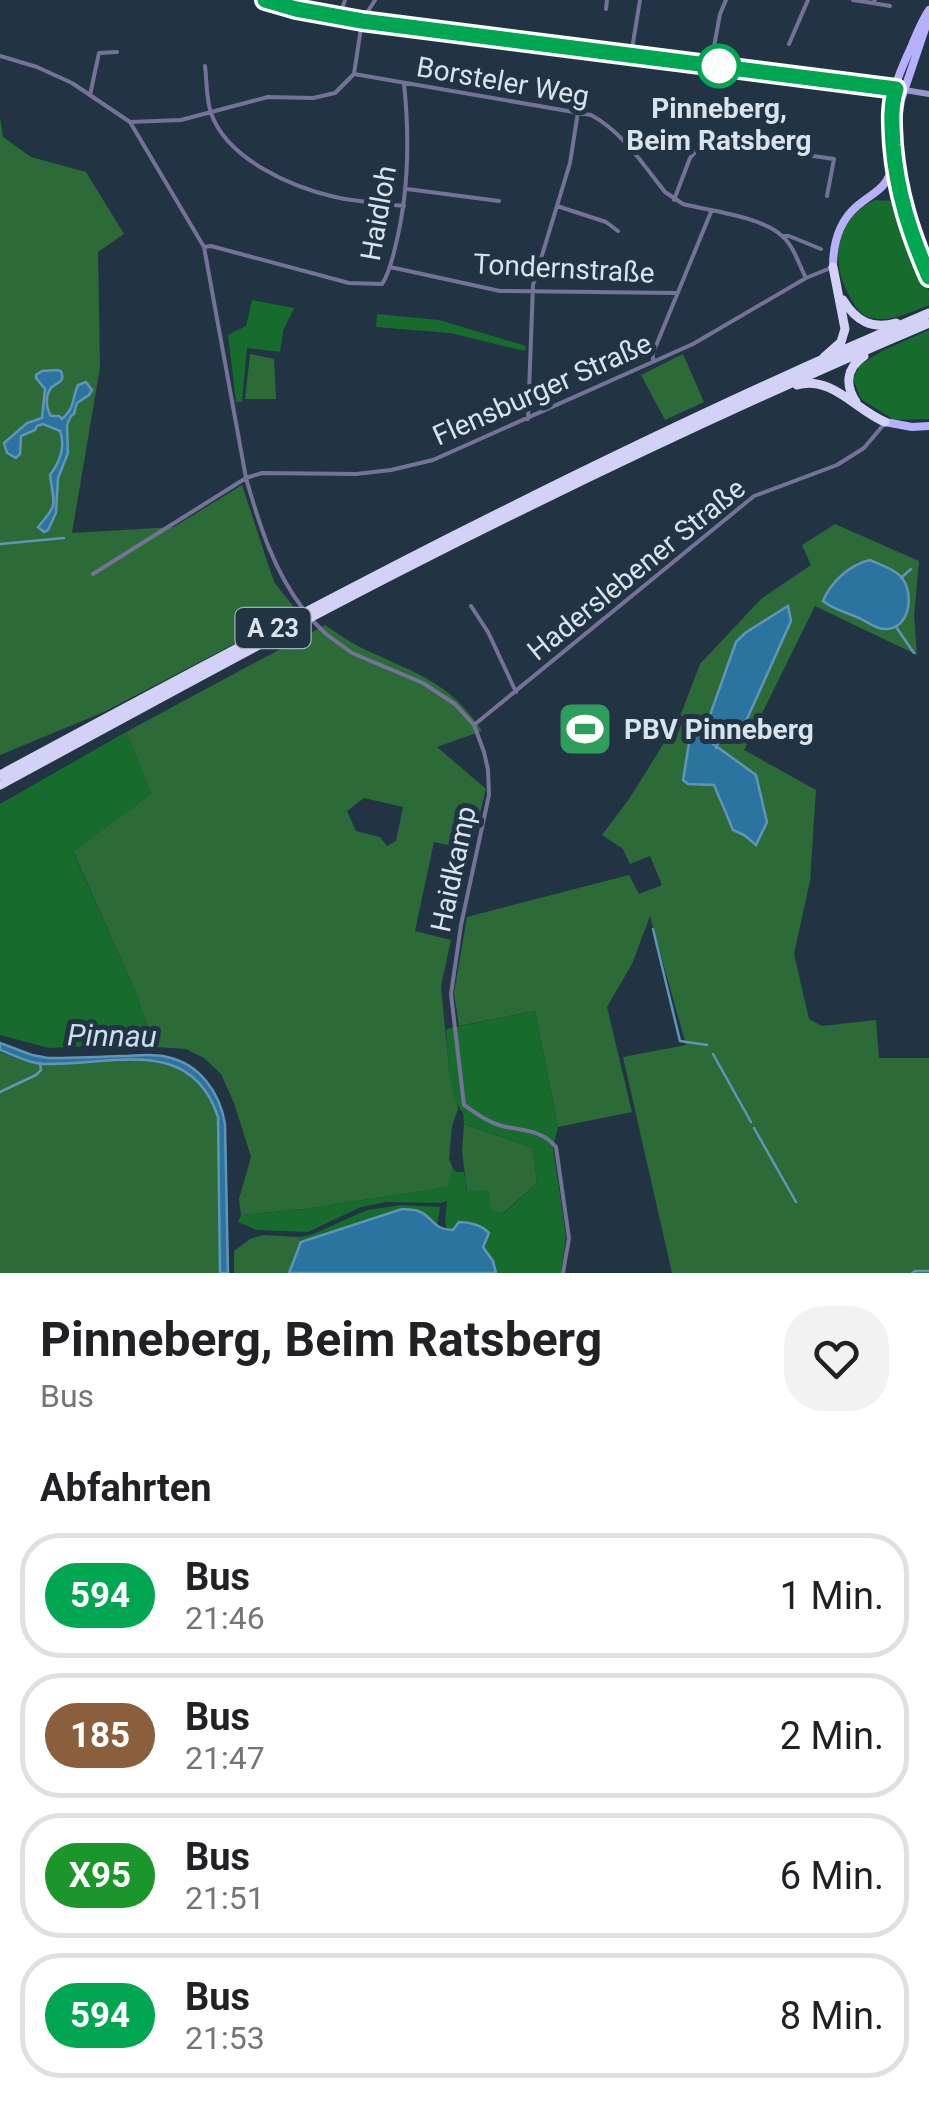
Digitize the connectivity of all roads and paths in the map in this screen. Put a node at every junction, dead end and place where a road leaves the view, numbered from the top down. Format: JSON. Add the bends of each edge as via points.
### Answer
{"nodes":[{"id":1,"x":264,"y":0,"type":"edge"},
{"id":2,"x":345,"y":0,"type":"edge"},
{"id":3,"x":375,"y":0,"type":"edge"},
{"id":4,"x":607,"y":0,"type":"edge"},
{"id":5,"x":640,"y":0,"type":"edge"},
{"id":6,"x":726,"y":0,"type":"edge"},
{"id":7,"x":808,"y":0,"type":"edge"},
{"id":8,"x":853,"y":0,"type":"edge"},
{"id":9,"x":874,"y":1,"type":"edge"},
{"id":10,"x":890,"y":6,"type":"dead end"},
{"id":11,"x":606,"y":9,"type":"dead end"},
{"id":12,"x":929,"y":13,"type":"edge"},
{"id":13,"x":340,"y":18,"type":"junction"},
{"id":14,"x":362,"y":21,"type":"junction"},
{"id":15,"x":789,"y":44,"type":"dead end"},
{"id":16,"x":118,"y":52,"type":"dead end"},
{"id":17,"x":631,"y":54,"type":"junction"},
{"id":18,"x":0,"y":56,"type":"edge"},
{"id":19,"x":710,"y":64,"type":"junction"},
{"id":20,"x":205,"y":66,"type":"dead end"},
{"id":21,"x":354,"y":74,"type":"junction"},
{"id":22,"x":404,"y":84,"type":"junction"},
{"id":23,"x":900,"y":90,"type":"junction"},
{"id":24,"x":929,"y":94,"type":"edge"},
{"id":25,"x":90,"y":96,"type":"junction"},
{"id":26,"x":210,"y":111,"type":"junction"},
{"id":27,"x":578,"y":112,"type":"junction"},
{"id":28,"x":130,"y":122,"type":"junction"},
{"id":29,"x":894,"y":160,"type":"junction"},
{"id":30,"x":883,"y":187,"type":"junction"},
{"id":31,"x":898,"y":187,"type":"junction"},
{"id":32,"x":407,"y":190,"type":"junction"},
{"id":33,"x":875,"y":194,"type":"junction"},
{"id":34,"x":827,"y":196,"type":"dead end"},
{"id":35,"x":674,"y":200,"type":"junction"},
{"id":36,"x":499,"y":201,"type":"dead end"},
{"id":37,"x":404,"y":206,"type":"junction"},
{"id":38,"x":557,"y":206,"type":"junction"},
{"id":39,"x":711,"y":212,"type":"junction"},
{"id":40,"x":618,"y":231,"type":"dead end"},
{"id":41,"x":782,"y":236,"type":"junction"},
{"id":42,"x":204,"y":247,"type":"junction"},
{"id":43,"x":820,"y":248,"type":"dead end"},
{"id":44,"x":390,"y":267,"type":"junction"},
{"id":45,"x":834,"y":267,"type":"junction"},
{"id":46,"x":929,"y":277,"type":"edge"},
{"id":47,"x":806,"y":278,"type":"junction"},
{"id":48,"x":838,"y":291,"type":"junction"},
{"id":49,"x":533,"y":292,"type":"junction"},
{"id":50,"x":677,"y":293,"type":"junction"},
{"id":51,"x":927,"y":317,"type":"edge"},
{"id":52,"x":892,"y":338,"type":"junction"},
{"id":53,"x":653,"y":361,"type":"junction"},
{"id":54,"x":818,"y":362,"type":"junction"},
{"id":55,"x":766,"y":394,"type":"junction"},
{"id":56,"x":861,"y":409,"type":"junction"},
{"id":57,"x":528,"y":419,"type":"junction"},
{"id":58,"x":885,"y":422,"type":"junction"},
{"id":59,"x":929,"y":426,"type":"edge"},
{"id":60,"x":246,"y":478,"type":"junction"},
{"id":61,"x":93,"y":574,"type":"dead end"},
{"id":62,"x":471,"y":606,"type":"dead end"},
{"id":63,"x":516,"y":692,"type":"junction"},
{"id":64,"x":474,"y":725,"type":"junction"},
{"id":65,"x":0,"y":775,"type":"edge"},
{"id":66,"x":0,"y":785,"type":"edge"},
{"id":67,"x":563,"y":1273,"type":"edge"}],
"edges":[{"from":1,"to":13,"type":"main road"},
{"from":2,"to":13,"type":"street"},
{"from":3,"to":14,"type":"street"},
{"from":4,"to":11,"type":"street"},
{"from":5,"to":17,"type":"street"},
{"from":6,"to":19,"type":"street"},
{"from":7,"to":15,"type":"street"},
{"from":8,"to":9,"type":"street"},
{"from":9,"to":10,"type":"street"},
{"from":12,"to":23,"type":"main road"},
{"from":13,"to":14,"type":"main road"},
{"from":14,"to":17,"type":"main road"},
{"from":14,"to":21,"type":"street"},
{"from":16,"to":25,"type":"street","via":[[99,53]]},
{"from":17,"to":19,"type":"main road"},
{"from":18,"to":25,"type":"street"},
{"from":19,"to":23,"type":"main road"},
{"from":20,"to":26,"type":"street"},
{"from":21,"to":22,"type":"street","name":"Borsteler Weg"},
{"from":21,"to":26,"type":"street","via":[[326,96],[268,97]]},
{"from":22,"to":27,"type":"street","name":"Borsteler Weg"},
{"from":22,"to":32,"type":"street","name":"Haidloh"},
{"from":23,"to":24,"type":"main road"},
{"from":23,"to":29,"type":"main road"},
{"from":25,"to":28,"type":"street"},
{"from":26,"to":28,"type":"street"},
{"from":26,"to":37,"type":"street","via":[[234,148],[273,174],[338,198]]},
{"from":27,"to":35,"type":"street","name":"Borsteler Weg","via":[[609,126]]},
{"from":27,"to":38,"type":"street"},
{"from":28,"to":42,"type":"street"},
{"from":29,"to":30,"type":"main road"},
{"from":29,"to":31,"type":"main road"},
{"from":30,"to":31,"type":"main road"},
{"from":30,"to":33,"type":"main road"},
{"from":31,"to":33,"type":"main road"},
{"from":31,"to":46,"type":"main road"},
{"from":32,"to":36,"type":"street"},
{"from":32,"to":37,"type":"street","name":"Haidloh"},
{"from":33,"to":45,"type":"main road","via":[[840,227]]},
{"from":34,"to":35,"type":"street","via":[[834,159],[717,142],[690,158]]},
{"from":35,"to":39,"type":"street","name":"Borsteler Weg"},
{"from":37,"to":44,"type":"street","name":"Haidloh"},
{"from":38,"to":40,"type":"street"},
{"from":38,"to":49,"type":"street"},
{"from":39,"to":41,"type":"street","name":"Borsteler Weg"},
{"from":39,"to":50,"type":"street","name":"Tondernstraße"},
{"from":41,"to":43,"type":"street","name":"Borsteler Weg"},
{"from":41,"to":47,"type":"street"},
{"from":42,"to":44,"type":"street","name":"Haidloh","via":[[349,283],[382,284]]},
{"from":42,"to":60,"type":"street"},
{"from":44,"to":49,"type":"street","name":"Tondernstraße"},
{"from":45,"to":47,"type":"street","name":"Flensburger Straße"},
{"from":45,"to":48,"type":"highway"},
{"from":47,"to":53,"type":"street","name":"Flensburger Straße"},
{"from":48,"to":51,"type":"highway","via":[[870,325]]},
{"from":48,"to":54,"type":"highway","via":[[844,336]]},
{"from":49,"to":50,"type":"street","name":"Tondernstraße"},
{"from":49,"to":57,"type":"street"},
{"from":50,"to":53,"type":"street","name":"Tondernstraße"},
{"from":51,"to":52,"type":"highway","number":"A 23"},
{"from":51,"to":54,"type":"highway","number":"A 23"},
{"from":52,"to":55,"type":"highway","number":"A 23"},
{"from":52,"to":56,"type":"highway","via":[[848,374]]},
{"from":53,"to":57,"type":"street","name":"Flensburger Straße"},
{"from":54,"to":65,"type":"highway","number":"A 23","via":[[399,562]]},
{"from":55,"to":56,"type":"highway","via":[[815,382]]},
{"from":55,"to":66,"type":"highway","number":"A 23","via":[[406,568]]},
{"from":56,"to":58,"type":"highway"},
{"from":57,"to":60,"type":"street","name":"Flensburger Straße","via":[[406,467]]},
{"from":58,"to":59,"type":"main road"},
{"from":58,"to":63,"type":"street","name":"Haderslebener Straße","via":[[864,448],[837,465],[754,496]]},
{"from":60,"to":61,"type":"street"},
{"from":60,"to":64,"type":"street","via":[[294,598],[326,634],[352,653],[423,682]]},
{"from":62,"to":63,"type":"street","name":"Haderslebener Straße"},
{"from":63,"to":64,"type":"street","name":"Haderslebener Straße"},
{"from":64,"to":67,"type":"street","name":"Haidkamp","via":[[490,790],[451,994],[464,1105],[501,1126],[532,1130],[556,1147],[569,1238]]}]}
